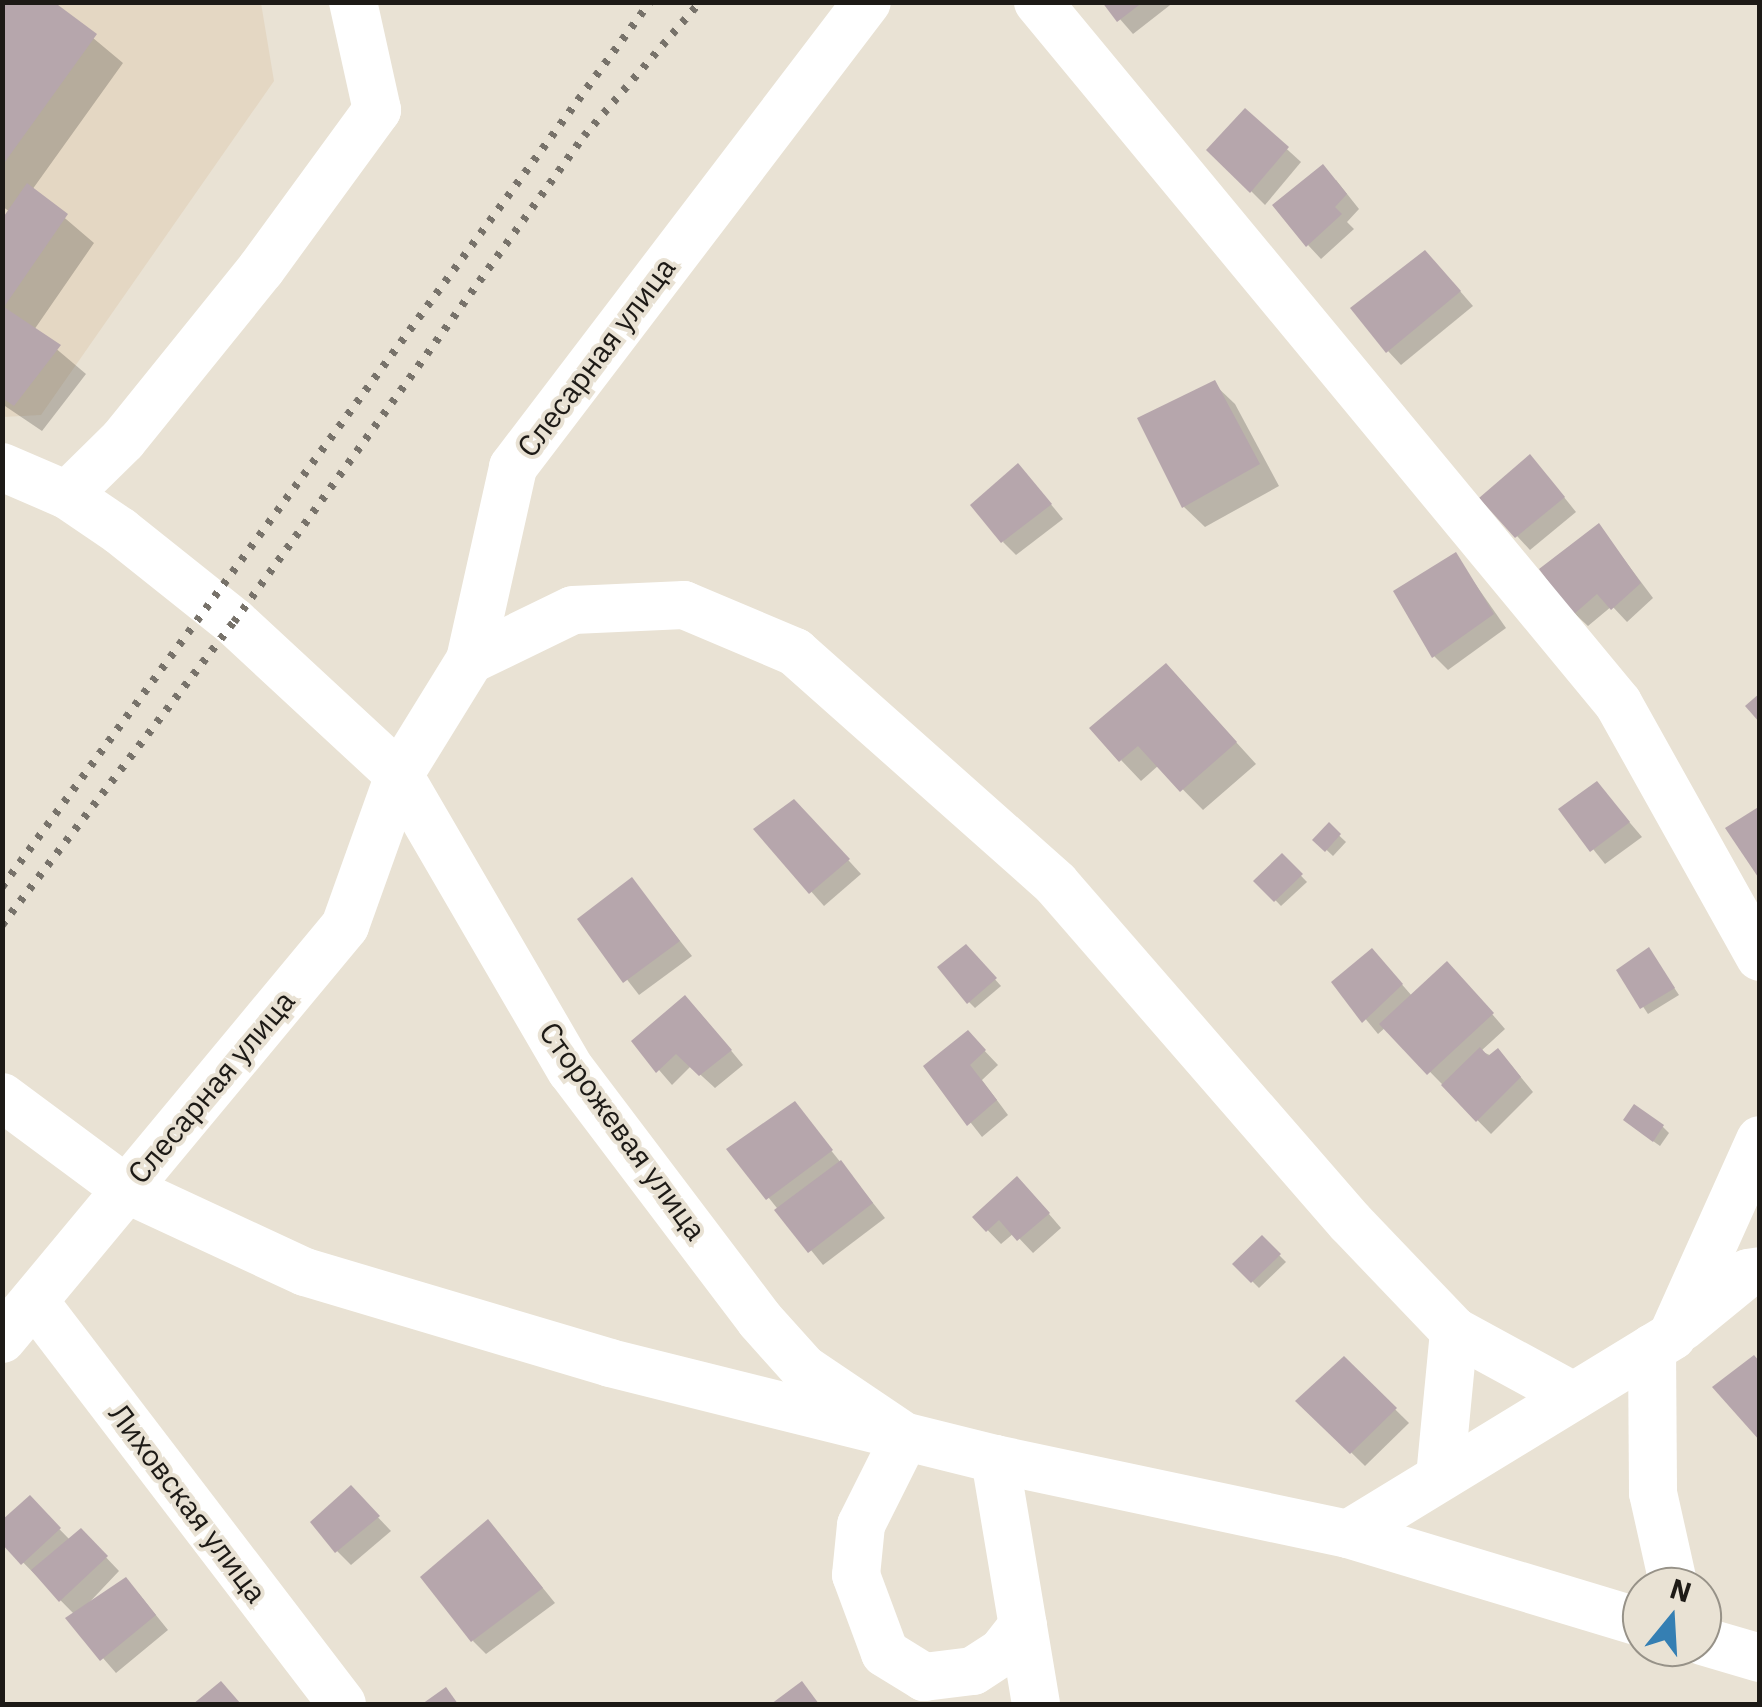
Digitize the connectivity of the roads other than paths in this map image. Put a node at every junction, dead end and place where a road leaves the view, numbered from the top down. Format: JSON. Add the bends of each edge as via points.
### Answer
{"nodes":[{"id":1,"x":353,"y":2,"type":"edge"},
{"id":2,"x":867,"y":2,"type":"edge"},
{"id":3,"x":1038,"y":2,"type":"edge"},
{"id":4,"x":2,"y":467,"type":"edge"},
{"id":5,"x":67,"y":495,"type":"junction"},
{"id":6,"x":470,"y":660,"type":"junction"},
{"id":7,"x":399,"y":775,"type":"junction"},
{"id":8,"x":1760,"y":957,"type":"edge"},
{"id":9,"x":2,"y":1097,"type":"edge"},
{"id":10,"x":1760,"y":1140,"type":"edge"},
{"id":11,"x":126,"y":1189,"type":"junction"},
{"id":12,"x":1760,"y":1271,"type":"edge"},
{"id":13,"x":34,"y":1301,"type":"junction"},
{"id":14,"x":1454,"y":1330,"type":"junction"},
{"id":15,"x":2,"y":1338,"type":"edge"},
{"id":16,"x":1662,"y":1342,"type":"junction"},
{"id":17,"x":1573,"y":1396,"type":"junction"},
{"id":18,"x":906,"y":1437,"type":"junction"},
{"id":19,"x":995,"y":1459,"type":"junction"},
{"id":20,"x":1440,"y":1478,"type":"junction"},
{"id":21,"x":1348,"y":1534,"type":"junction"},
{"id":22,"x":1670,"y":1567,"type":"edge"},
{"id":23,"x":1622,"y":1616,"type":"edge"},
{"id":24,"x":1023,"y":1625,"type":"junction"},
{"id":25,"x":1722,"y":1647,"type":"edge"},
{"id":26,"x":1760,"y":1658,"type":"edge"},
{"id":27,"x":342,"y":1704,"type":"edge"},
{"id":28,"x":1036,"y":1704,"type":"edge"}],
"edges":[{"from":1,"to":5,"type":"street","via":[[377,110],[123,440]]},
{"from":2,"to":6,"type":"street","name":"Слесарная улица","via":[[513,467]]},
{"from":3,"to":8,"type":"street","via":[[1618,704]]},
{"from":4,"to":5,"type":"street","name":"Сторожевая улица"},
{"from":5,"to":7,"type":"street","name":"Сторожевая улица","via":[[234,622]]},
{"from":6,"to":7,"type":"street","name":"Слесарная улица"},
{"from":6,"to":14,"type":"street","via":[[573,610],[684,605],[795,652],[1056,884],[1350,1222]]},
{"from":7,"to":11,"type":"street","name":"Слесарная улица","via":[[345,926]]},
{"from":7,"to":18,"type":"street","name":"Сторожевая улица","via":[[570,1070],[760,1320],[803,1368]]},
{"from":9,"to":11,"type":"street"},
{"from":10,"to":16,"type":"street"},
{"from":11,"to":13,"type":"street","name":"Слесарная улица"},
{"from":11,"to":18,"type":"street","via":[[306,1272],[610,1362]]},
{"from":12,"to":16,"type":"street","via":[[1748,1273]]},
{"from":13,"to":15,"type":"street","name":"Слесарная улица"},
{"from":13,"to":27,"type":"street","name":"Лиховская улица"},
{"from":14,"to":17,"type":"street"},
{"from":14,"to":20,"type":"street"},
{"from":16,"to":17,"type":"street"},
{"from":16,"to":22,"type":"street","via":[[1653,1493]]},
{"from":17,"to":20,"type":"street"},
{"from":18,"to":19,"type":"street"},
{"from":18,"to":24,"type":"street","via":[[861,1525],[856,1575],[884,1653],[924,1677],[973,1672],[1002,1652]]},
{"from":19,"to":21,"type":"street"},
{"from":19,"to":24,"type":"street"},
{"from":20,"to":21,"type":"street"},
{"from":21,"to":23,"type":"street"},
{"from":24,"to":28,"type":"street"},
{"from":25,"to":26,"type":"street"}]}
